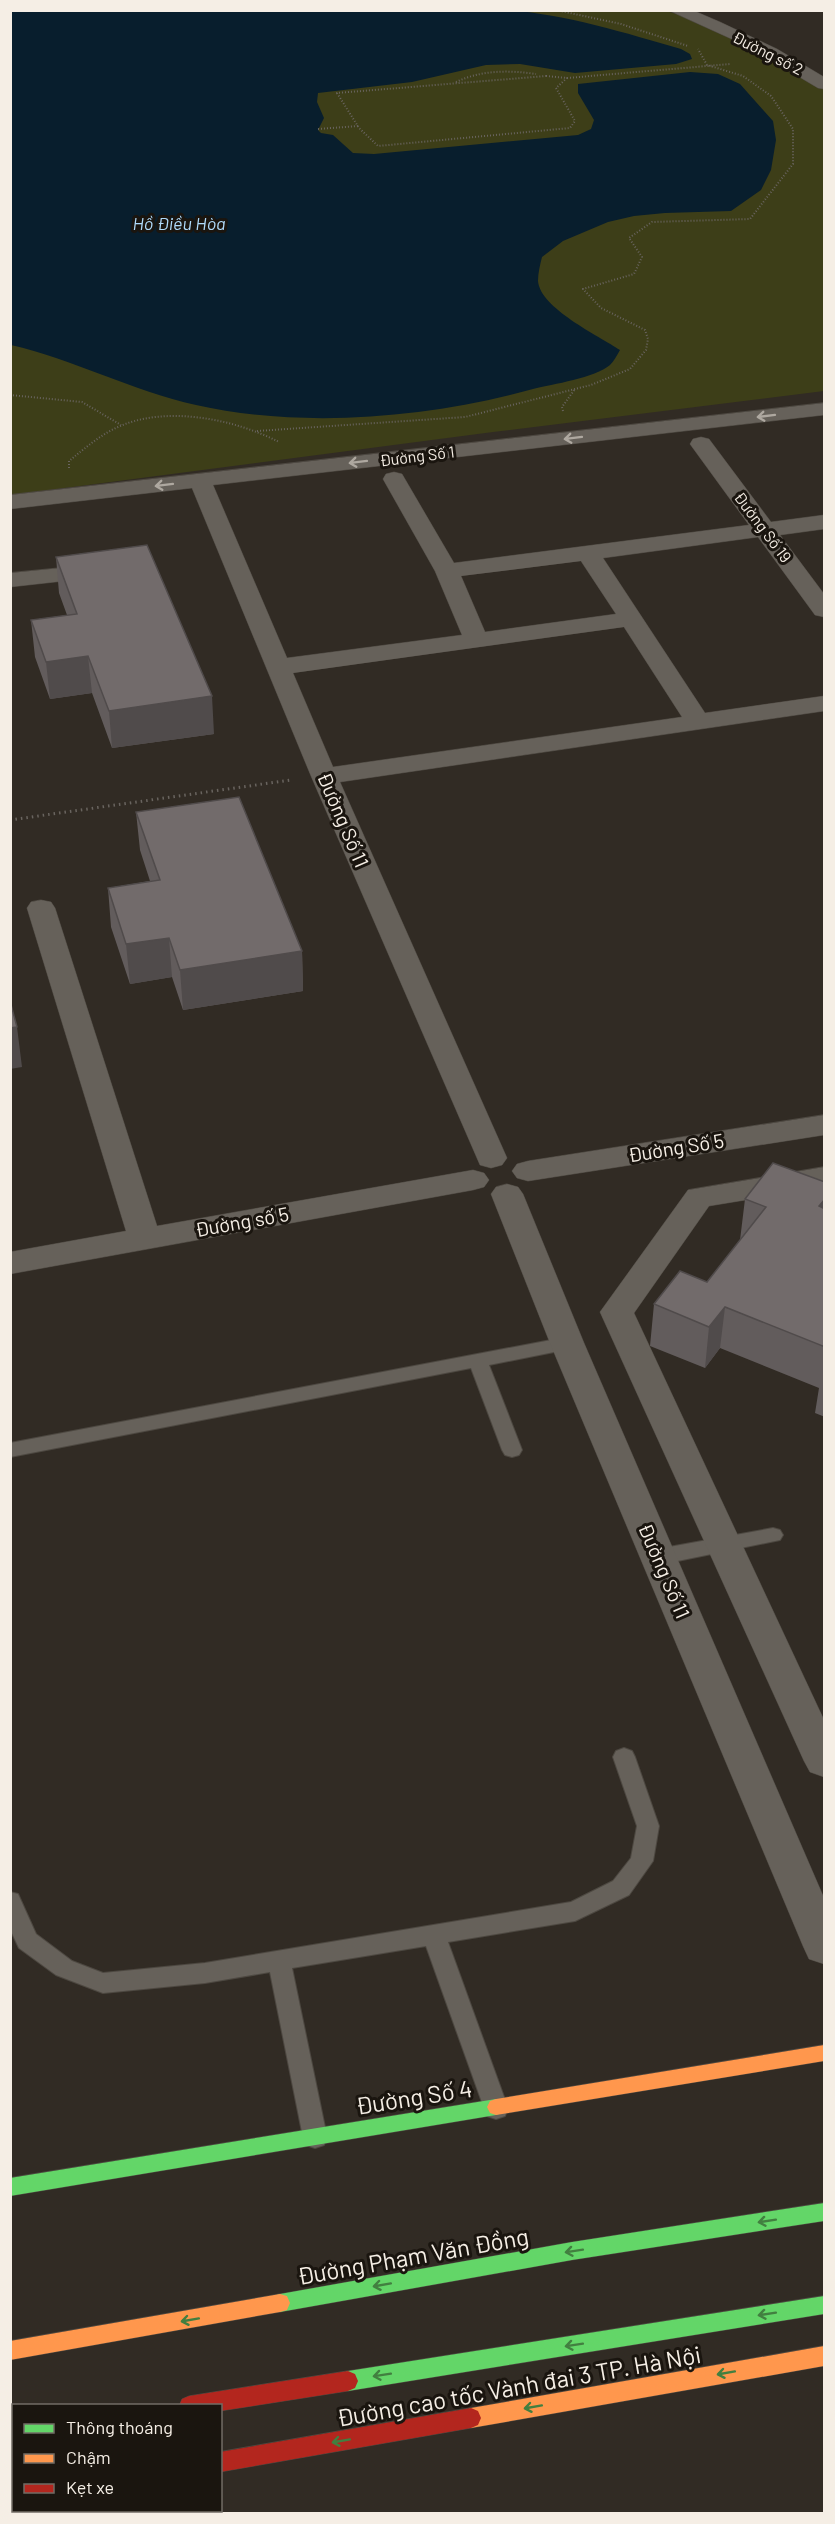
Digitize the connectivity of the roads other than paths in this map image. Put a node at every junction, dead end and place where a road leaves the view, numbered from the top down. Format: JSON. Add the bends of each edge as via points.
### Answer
{"nodes":[{"id":1,"x":676,"y":10,"type":"edge"},
{"id":2,"x":717,"y":10,"type":"edge"},
{"id":3,"x":696,"y":17,"type":"junction"},
{"id":4,"x":825,"y":84,"type":"edge"},
{"id":5,"x":825,"y":409,"type":"edge"},
{"id":6,"x":620,"y":454,"type":"dead end"},
{"id":7,"x":596,"y":456,"type":"dead end"},
{"id":8,"x":501,"y":467,"type":"dead end"},
{"id":9,"x":418,"y":477,"type":"dead end"},
{"id":10,"x":394,"y":479,"type":"junction"},
{"id":11,"x":371,"y":482,"type":"dead end"},
{"id":12,"x":204,"y":490,"type":"junction"},
{"id":13,"x":288,"y":491,"type":"dead end"},
{"id":14,"x":10,"y":502,"type":"edge"},
{"id":15,"x":80,"y":515,"type":"dead end"},
{"id":16,"x":825,"y":522,"type":"edge"},
{"id":17,"x":765,"y":530,"type":"junction"},
{"id":18,"x":588,"y":553,"type":"junction"},
{"id":19,"x":105,"y":571,"type":"edge"},
{"id":20,"x":447,"y":571,"type":"junction"},
{"id":21,"x":10,"y":580,"type":"edge"},
{"id":22,"x":825,"y":610,"type":"edge"},
{"id":23,"x":631,"y":619,"type":"junction"},
{"id":24,"x":477,"y":640,"type":"junction"},
{"id":25,"x":279,"y":667,"type":"junction"},
{"id":26,"x":825,"y":704,"type":"edge"},
{"id":27,"x":698,"y":722,"type":"junction"},
{"id":28,"x":324,"y":776,"type":"junction"},
{"id":29,"x":41,"y":908,"type":"dead end"},
{"id":30,"x":825,"y":1125,"type":"edge"},
{"id":31,"x":482,"y":1169,"type":"junction"},
{"id":32,"x":825,"y":1177,"type":"edge"},
{"id":33,"x":518,"y":1183,"type":"junction"},
{"id":34,"x":145,"y":1239,"type":"junction"},
{"id":35,"x":10,"y":1263,"type":"edge"},
{"id":36,"x":567,"y":1344,"type":"junction"},
{"id":37,"x":478,"y":1361,"type":"junction"},
{"id":38,"x":10,"y":1450,"type":"edge"},
{"id":39,"x":512,"y":1450,"type":"dead end"},
{"id":40,"x":773,"y":1536,"type":"dead end"},
{"id":41,"x":723,"y":1546,"type":"junction"},
{"id":42,"x":658,"y":1557,"type":"junction"},
{"id":43,"x":624,"y":1757,"type":"dead end"},
{"id":44,"x":825,"y":1761,"type":"edge"},
{"id":45,"x":10,"y":1901,"type":"edge"},
{"id":46,"x":434,"y":1935,"type":"junction"},
{"id":47,"x":825,"y":1946,"type":"edge"},
{"id":48,"x":279,"y":1961,"type":"junction"},
{"id":49,"x":825,"y":2053,"type":"edge"},
{"id":50,"x":496,"y":2108,"type":"junction"},
{"id":51,"x":315,"y":2137,"type":"junction"},
{"id":52,"x":10,"y":2187,"type":"edge"},
{"id":53,"x":825,"y":2212,"type":"edge"},
{"id":54,"x":825,"y":2305,"type":"edge"},
{"id":55,"x":10,"y":2351,"type":"edge"},
{"id":56,"x":825,"y":2355,"type":"edge"},
{"id":57,"x":202,"y":2404,"type":"edge"},
{"id":58,"x":222,"y":2462,"type":"edge"}],
"edges":[{"from":1,"to":3,"type":"street","name":"Đường số 2"},
{"from":2,"to":3,"type":"street"},
{"from":3,"to":4,"type":"street","name":"Đường số 2","via":[[787,59]]},
{"from":5,"to":12,"type":"street","name":"Đường Số 1","one_way":true,"via":[[294,470]]},
{"from":6,"to":17,"type":"street","name":"Đường Số 19","via":[[713,443]]},
{"from":7,"to":8,"type":"street"},
{"from":9,"to":10,"type":"street","name":"Đường Số 1"},
{"from":10,"to":11,"type":"street","name":"Đường Số 1"},
{"from":10,"to":20,"type":"street"},
{"from":12,"to":13,"type":"street","name":"Đường Số 1"},
{"from":12,"to":14,"type":"street","name":"Đường Số 1","one_way":true},
{"from":12,"to":15,"type":"street","name":"Đường Số 1"},
{"from":12,"to":25,"type":"street","name":"Đường Số 11"},
{"from":16,"to":17,"type":"street"},
{"from":17,"to":18,"type":"street"},
{"from":17,"to":22,"type":"street","name":"Đường Số 19"},
{"from":18,"to":20,"type":"street"},
{"from":18,"to":23,"type":"street"},
{"from":19,"to":21,"type":"street"},
{"from":20,"to":24,"type":"street"},
{"from":23,"to":24,"type":"street"},
{"from":23,"to":27,"type":"street"},
{"from":24,"to":25,"type":"street"},
{"from":25,"to":28,"type":"street","name":"Đường Số 11"},
{"from":26,"to":27,"type":"street"},
{"from":27,"to":28,"type":"street"},
{"from":28,"to":31,"type":"street","name":"Đường Số 11"},
{"from":29,"to":34,"type":"street"},
{"from":30,"to":33,"type":"street","name":"Đường Số 5"},
{"from":31,"to":33,"type":"street","via":[[510,1158],[525,1166]]},
{"from":31,"to":34,"type":"street","name":"Đường số 5"},
{"from":32,"to":41,"type":"street","via":[[699,1197],[617,1312]]},
{"from":33,"to":36,"type":"street","name":"Đường Số 11"},
{"from":34,"to":35,"type":"street","name":"Đường số 5"},
{"from":36,"to":37,"type":"lane"},
{"from":36,"to":42,"type":"street","name":"Đường Số 11"},
{"from":37,"to":38,"type":"lane"},
{"from":37,"to":39,"type":"lane"},
{"from":40,"to":41,"type":"lane"},
{"from":41,"to":42,"type":"lane"},
{"from":41,"to":44,"type":"street"},
{"from":42,"to":47,"type":"street","name":"Đường Số 11"},
{"from":43,"to":46,"type":"lane","via":[[648,1826],[642,1861],[621,1888],[575,1911]]},
{"from":45,"to":48,"type":"lane","via":[[27,1941],[64,1968],[103,1983]]},
{"from":46,"to":48,"type":"lane"},
{"from":46,"to":50,"type":"lane"},
{"from":48,"to":51,"type":"lane"},
{"from":49,"to":50,"type":"main road","name":"Đường Số 4"},
{"from":50,"to":51,"type":"main road","name":"Đường Số 4"},
{"from":51,"to":52,"type":"main road","name":"Đường Số 4"},
{"from":53,"to":55,"type":"main road","name":"Đường Phạm Văn Đồng","one_way":true,"via":[[572,2251]]},
{"from":54,"to":57,"type":"main road","one_way":true},
{"from":56,"to":58,"type":"main road","name":"Đường cao tốc Vành đai 3 TP. Hà Nội","one_way":true}]}
